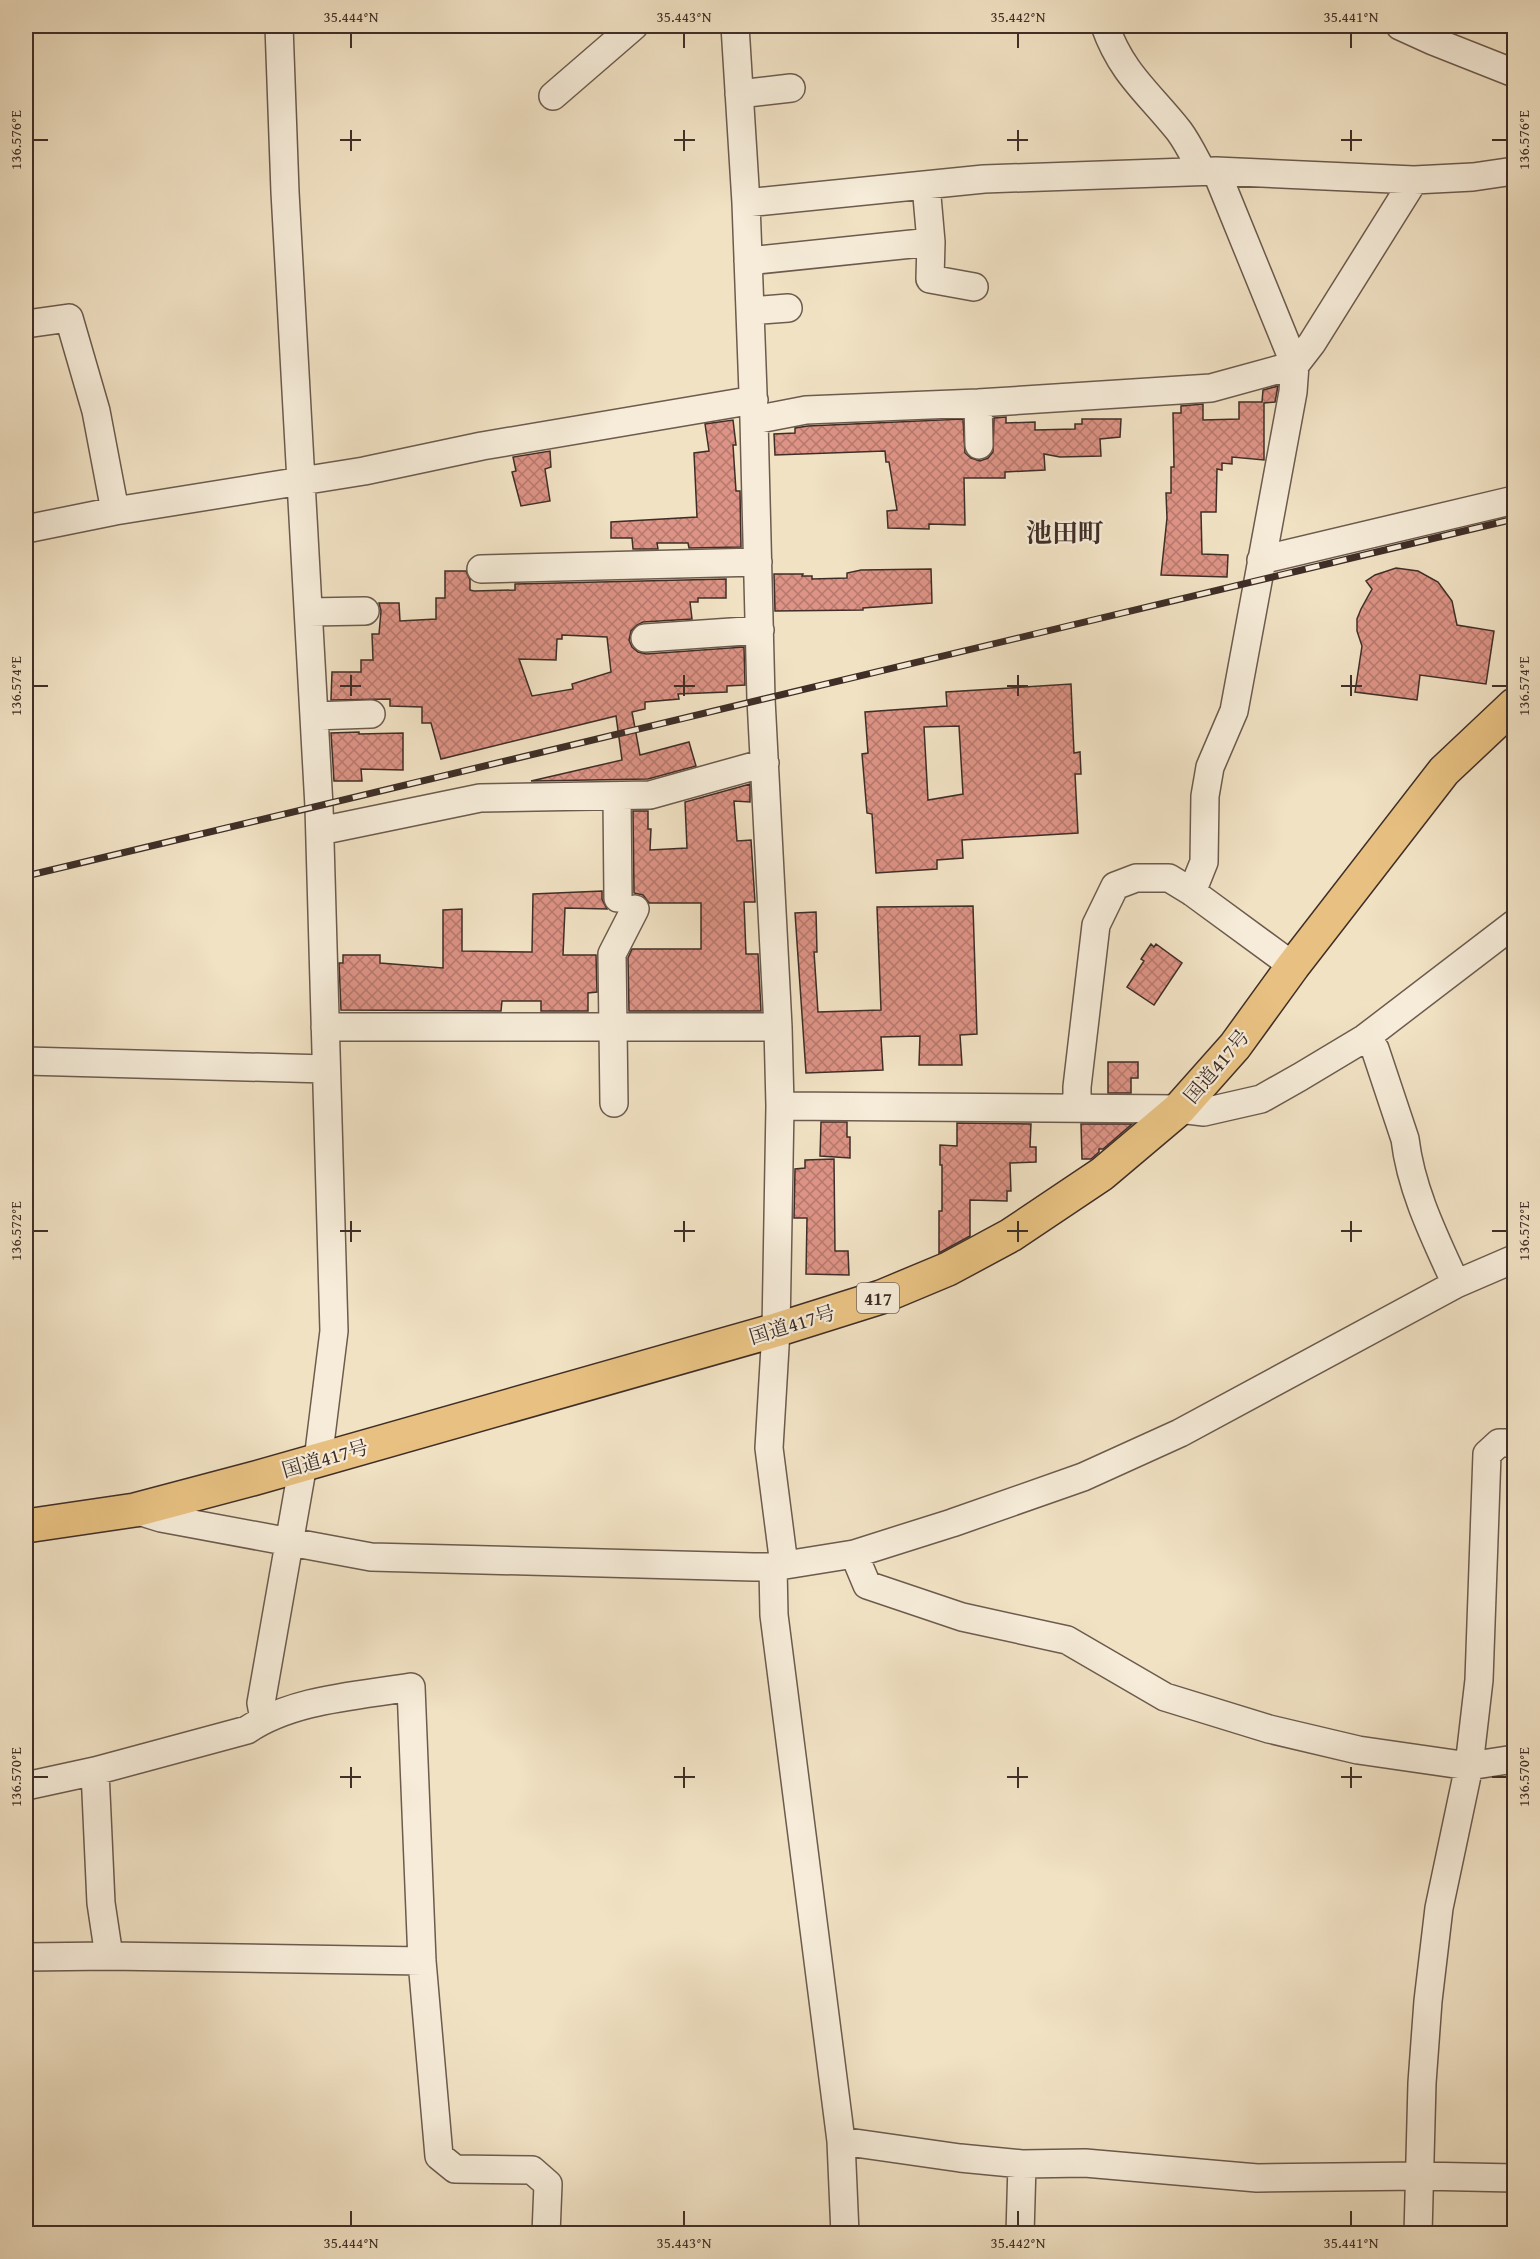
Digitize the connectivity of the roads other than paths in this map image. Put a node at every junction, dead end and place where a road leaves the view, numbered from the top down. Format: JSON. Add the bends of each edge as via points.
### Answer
{"nodes":[{"id":1,"x":279,"y":26,"type":"edge"},
{"id":2,"x":634,"y":26,"type":"edge"},
{"id":3,"x":735,"y":26,"type":"edge"},
{"id":4,"x":1105,"y":26,"type":"edge"},
{"id":5,"x":1400,"y":26,"type":"edge"},
{"id":6,"x":1515,"y":73,"type":"edge"},
{"id":7,"x":791,"y":88,"type":"dead end"},
{"id":8,"x":739,"y":94,"type":"junction"},
{"id":9,"x":553,"y":96,"type":"dead end"},
{"id":10,"x":1209,"y":171,"type":"junction"},
{"id":11,"x":1515,"y":171,"type":"edge"},
{"id":12,"x":1414,"y":180,"type":"junction"},
{"id":13,"x":926,"y":185,"type":"junction"},
{"id":14,"x":746,"y":202,"type":"junction"},
{"id":15,"x":931,"y":242,"type":"junction"},
{"id":16,"x":748,"y":261,"type":"junction"},
{"id":17,"x":974,"y":287,"type":"dead end"},
{"id":18,"x":788,"y":308,"type":"dead end"},
{"id":19,"x":750,"y":311,"type":"junction"},
{"id":20,"x":26,"y":324,"type":"edge"},
{"id":21,"x":1295,"y":365,"type":"junction"},
{"id":22,"x":978,"y":403,"type":"junction"},
{"id":23,"x":754,"y":410,"type":"junction"},
{"id":24,"x":979,"y":445,"type":"dead end"},
{"id":25,"x":302,"y":481,"type":"junction"},
{"id":26,"x":1515,"y":500,"type":"edge"},
{"id":27,"x":115,"y":511,"type":"junction"},
{"id":28,"x":26,"y":529,"type":"edge"},
{"id":29,"x":1262,"y":560,"type":"junction"},
{"id":30,"x":758,"y":562,"type":"junction"},
{"id":31,"x":481,"y":569,"type":"dead end"},
{"id":32,"x":365,"y":611,"type":"dead end"},
{"id":33,"x":309,"y":612,"type":"junction"},
{"id":34,"x":760,"y":630,"type":"junction"},
{"id":35,"x":645,"y":638,"type":"dead end"},
{"id":36,"x":1515,"y":705,"type":"edge"},
{"id":37,"x":371,"y":714,"type":"dead end"},
{"id":38,"x":314,"y":716,"type":"junction"},
{"id":39,"x":765,"y":763,"type":"junction"},
{"id":40,"x":617,"y":796,"type":"junction"},
{"id":41,"x":320,"y":831,"type":"junction"},
{"id":42,"x":1192,"y":892,"type":"junction"},
{"id":43,"x":1515,"y":924,"type":"edge"},
{"id":44,"x":1293,"y":966,"type":"junction"},
{"id":45,"x":325,"y":1027,"type":"junction"},
{"id":46,"x":613,"y":1027,"type":"junction"},
{"id":47,"x":778,"y":1027,"type":"junction"},
{"id":48,"x":1365,"y":1038,"type":"junction"},
{"id":49,"x":26,"y":1061,"type":"edge"},
{"id":50,"x":326,"y":1069,"type":"junction"},
{"id":51,"x":614,"y":1103,"type":"dead end"},
{"id":52,"x":780,"y":1106,"type":"junction"},
{"id":53,"x":1077,"y":1107,"type":"junction"},
{"id":54,"x":1179,"y":1109,"type":"junction"},
{"id":55,"x":1515,"y":1259,"type":"edge"},
{"id":56,"x":1456,"y":1284,"type":"junction"},
{"id":57,"x":776,"y":1330,"type":"junction"},
{"id":58,"x":1515,"y":1443,"type":"edge"},
{"id":59,"x":311,"y":1462,"type":"junction"},
{"id":60,"x":135,"y":1510,"type":"junction"},
{"id":61,"x":26,"y":1526,"type":"edge"},
{"id":62,"x":291,"y":1542,"type":"junction"},
{"id":63,"x":854,"y":1554,"type":"junction"},
{"id":64,"x":779,"y":1566,"type":"junction"},
{"id":65,"x":264,"y":1719,"type":"junction"},
{"id":66,"x":1515,"y":1759,"type":"edge"},
{"id":67,"x":1469,"y":1766,"type":"junction"},
{"id":68,"x":95,"y":1771,"type":"junction"},
{"id":69,"x":26,"y":1786,"type":"edge"},
{"id":70,"x":109,"y":1956,"type":"junction"},
{"id":71,"x":26,"y":1957,"type":"edge"},
{"id":72,"x":422,"y":1961,"type":"junction"},
{"id":73,"x":841,"y":2140,"type":"junction"},
{"id":74,"x":1022,"y":2164,"type":"junction"},
{"id":75,"x":1420,"y":2176,"type":"junction"},
{"id":76,"x":1515,"y":2178,"type":"edge"},
{"id":77,"x":546,"y":2234,"type":"edge"},
{"id":78,"x":845,"y":2234,"type":"edge"},
{"id":79,"x":1020,"y":2234,"type":"edge"},
{"id":80,"x":1418,"y":2234,"type":"edge"}],
"edges":[{"from":1,"to":25,"type":"street"},
{"from":2,"to":9,"type":"street"},
{"from":3,"to":8,"type":"street"},
{"from":4,"to":10,"type":"street","via":[[1126,70]]},
{"from":5,"to":6,"type":"street"},
{"from":7,"to":8,"type":"street"},
{"from":8,"to":14,"type":"street"},
{"from":10,"to":12,"type":"street"},
{"from":10,"to":13,"type":"street","via":[[984,179]]},
{"from":10,"to":21,"type":"street"},
{"from":11,"to":12,"type":"street"},
{"from":12,"to":21,"type":"street"},
{"from":13,"to":14,"type":"street"},
{"from":13,"to":15,"type":"street"},
{"from":14,"to":16,"type":"street"},
{"from":15,"to":16,"type":"street"},
{"from":15,"to":17,"type":"street","via":[[930,279]]},
{"from":16,"to":19,"type":"street"},
{"from":18,"to":19,"type":"street"},
{"from":19,"to":23,"type":"street"},
{"from":20,"to":27,"type":"street","via":[[69,318],[96,411]]},
{"from":21,"to":22,"type":"street","via":[[1211,388]]},
{"from":21,"to":29,"type":"street"},
{"from":22,"to":23,"type":"street"},
{"from":22,"to":24,"type":"street"},
{"from":23,"to":25,"type":"street","via":[[482,446]]},
{"from":23,"to":30,"type":"street"},
{"from":25,"to":27,"type":"street"},
{"from":25,"to":33,"type":"street"},
{"from":26,"to":29,"type":"street"},
{"from":27,"to":28,"type":"street"},
{"from":29,"to":42,"type":"street","via":[[1234,711],[1210,767],[1204,862]]},
{"from":30,"to":31,"type":"street"},
{"from":30,"to":34,"type":"street"},
{"from":32,"to":33,"type":"street"},
{"from":33,"to":38,"type":"street"},
{"from":34,"to":35,"type":"street"},
{"from":34,"to":39,"type":"street"},
{"from":36,"to":44,"type":"highway","name":"国道417号","number":"417","via":[[1444,771]]},
{"from":37,"to":38,"type":"street"},
{"from":38,"to":41,"type":"street"},
{"from":39,"to":40,"type":"street","via":[[650,795]]},
{"from":39,"to":47,"type":"street"},
{"from":40,"to":41,"type":"street","via":[[480,798]]},
{"from":40,"to":46,"type":"street","via":[[626,904],[612,954]]},
{"from":41,"to":45,"type":"street"},
{"from":42,"to":44,"type":"street"},
{"from":42,"to":53,"type":"street","via":[[1169,878],[1136,878],[1115,886],[1096,925]]},
{"from":43,"to":48,"type":"street"},
{"from":44,"to":54,"type":"highway","name":"国道417号","number":"417","via":[[1235,1046]]},
{"from":45,"to":46,"type":"street"},
{"from":45,"to":50,"type":"street"},
{"from":46,"to":47,"type":"street"},
{"from":46,"to":51,"type":"street"},
{"from":47,"to":52,"type":"street"},
{"from":48,"to":54,"type":"street","via":[[1262,1099],[1204,1112]]},
{"from":48,"to":56,"type":"street","via":[[1374,1049],[1429,1225]]},
{"from":49,"to":50,"type":"street"},
{"from":50,"to":59,"type":"street","via":[[334,1331]]},
{"from":52,"to":53,"type":"street"},
{"from":52,"to":57,"type":"street"},
{"from":53,"to":54,"type":"street"},
{"from":54,"to":57,"type":"highway","name":"国道417号","number":"417","via":[[1102,1174],[1011,1235],[948,1269],[881,1297]]},
{"from":55,"to":56,"type":"street"},
{"from":56,"to":63,"type":"street","via":[[1180,1433],[1094,1472]]},
{"from":57,"to":59,"type":"highway","name":"国道417号","number":"417"},
{"from":57,"to":64,"type":"street","via":[[769,1448]]},
{"from":58,"to":67,"type":"street","via":[[1498,1443],[1487,1454],[1479,1680]]},
{"from":59,"to":60,"type":"highway","name":"国道417号","number":"417"},
{"from":59,"to":62,"type":"street"},
{"from":60,"to":61,"type":"highway","name":"国道417号","number":"417"},
{"from":60,"to":62,"type":"street"},
{"from":62,"to":64,"type":"street","via":[[371,1557]]},
{"from":62,"to":65,"type":"street","via":[[261,1703]]},
{"from":63,"to":64,"type":"street"},
{"from":63,"to":67,"type":"street","via":[[867,1585],[962,1617],[1067,1640],[1165,1697],[1269,1729],[1358,1750]]},
{"from":64,"to":73,"type":"street","via":[[774,1615]]},
{"from":65,"to":68,"type":"street","via":[[247,1730]]},
{"from":65,"to":72,"type":"street","via":[[321,1702],[411,1687]]},
{"from":66,"to":67,"type":"street"},
{"from":67,"to":75,"type":"street","via":[[1438,1919],[1428,2001]]},
{"from":68,"to":69,"type":"street"},
{"from":68,"to":70,"type":"street","via":[[101,1904]]},
{"from":70,"to":71,"type":"street"},
{"from":70,"to":72,"type":"street"},
{"from":72,"to":77,"type":"street","via":[[439,2156],[455,2169],[532,2170],[548,2184]]},
{"from":73,"to":74,"type":"street"},
{"from":73,"to":78,"type":"street"},
{"from":74,"to":75,"type":"street","via":[[1085,2163],[1257,2178]]},
{"from":74,"to":79,"type":"street"},
{"from":75,"to":76,"type":"street"},
{"from":75,"to":80,"type":"street"}]}
